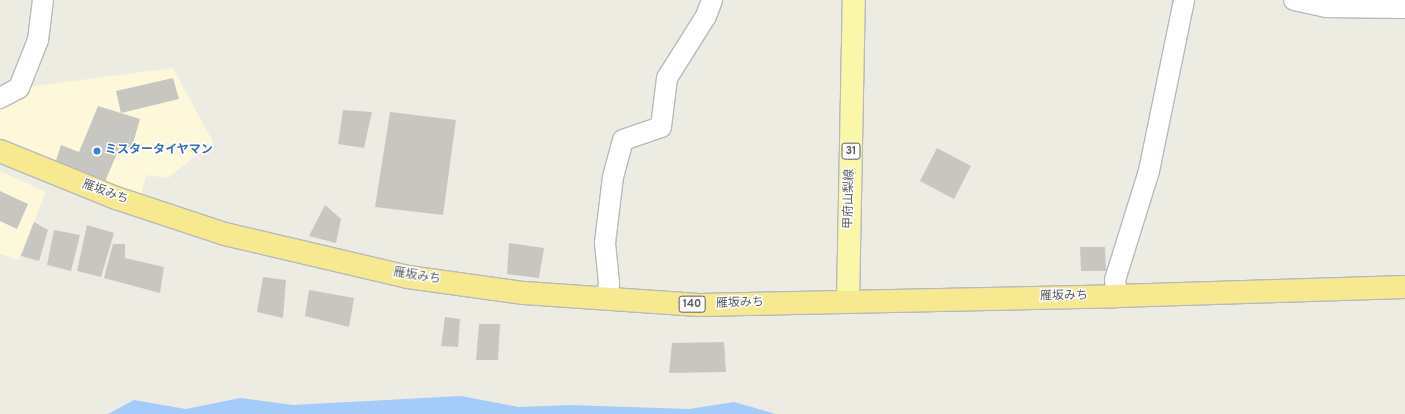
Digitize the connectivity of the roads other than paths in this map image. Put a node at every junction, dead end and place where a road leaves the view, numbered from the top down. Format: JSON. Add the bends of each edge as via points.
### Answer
{"nodes":[{"id":1,"x":43,"y":0,"type":"edge"},
{"id":2,"x":712,"y":0,"type":"edge"},
{"id":3,"x":854,"y":0,"type":"edge"},
{"id":4,"x":1184,"y":0,"type":"edge"},
{"id":5,"x":1294,"y":0,"type":"edge"},
{"id":6,"x":1405,"y":8,"type":"edge"},
{"id":7,"x":0,"y":98,"type":"edge"},
{"id":8,"x":0,"y":151,"type":"edge"},
{"id":9,"x":1405,"y":288,"type":"edge"},
{"id":10,"x":1117,"y":296,"type":"junction"},
{"id":11,"x":607,"y":299,"type":"junction"},
{"id":12,"x":848,"y":301,"type":"junction"}],
"edges":[{"from":1,"to":7,"type":"street","via":[[38,40],[19,88]]},
{"from":2,"to":11,"type":"street","via":[[706,16],[667,78],[661,127],[624,140],[613,177],[605,243],[609,283]]},
{"from":3,"to":12,"type":"main road","name":"甲府山梨線","number":"31"},
{"from":4,"to":10,"type":"street","via":[[1149,171],[1115,280]]},
{"from":5,"to":6,"type":"street","via":[[1326,7]]},
{"from":8,"to":11,"type":"highway","name":"雁坂みち","number":"140","via":[[116,198],[225,234],[299,253],[408,277],[524,293]]},
{"from":9,"to":10,"type":"highway","name":"雁坂みち","number":"140"},
{"from":10,"to":12,"type":"highway","name":"雁坂みち","number":"140"},
{"from":11,"to":12,"type":"highway","name":"雁坂みち","number":"140","via":[[699,305]]}]}
